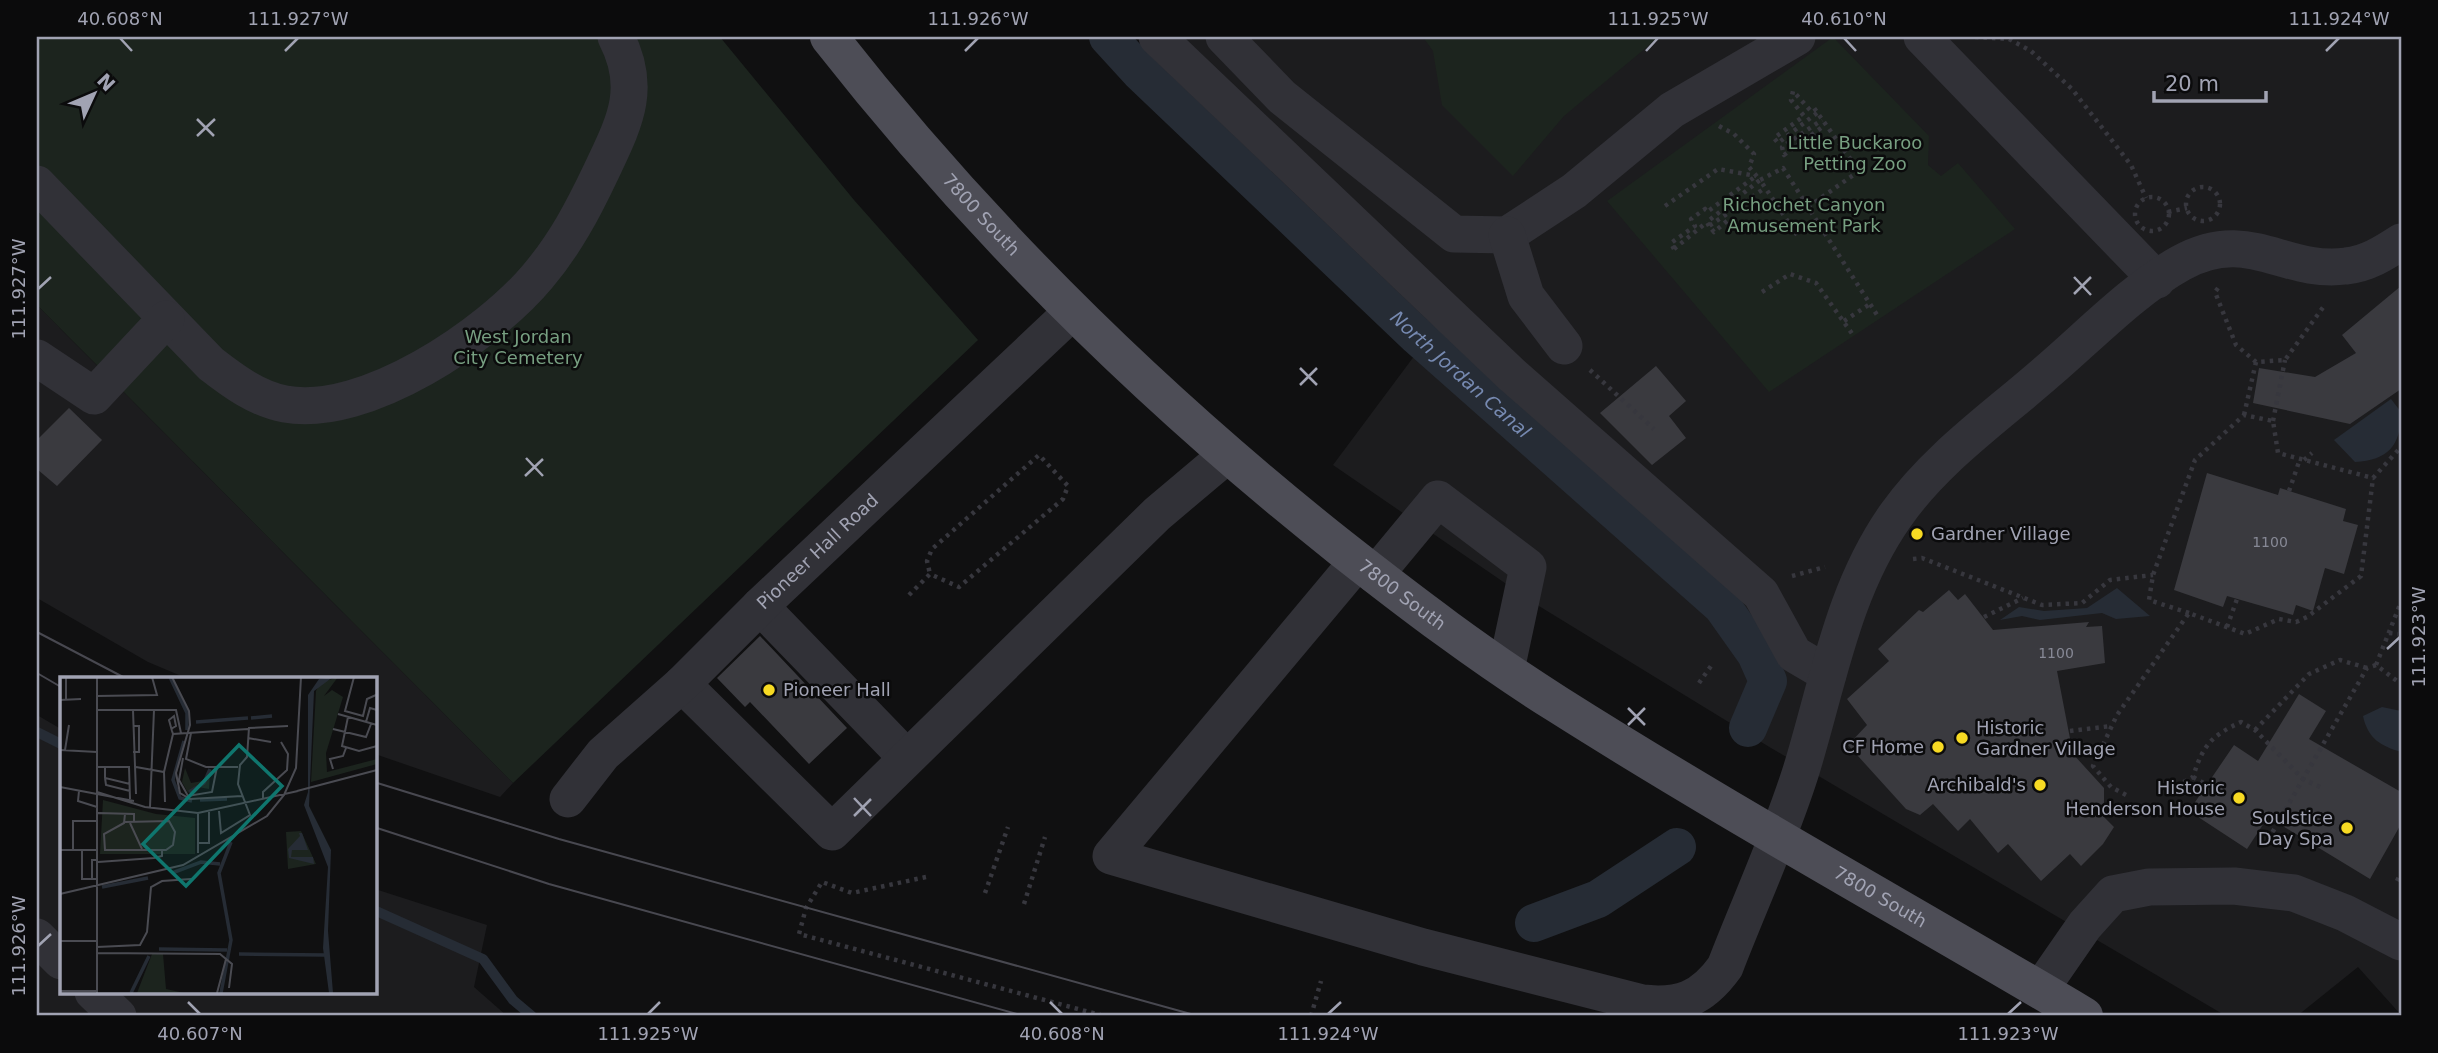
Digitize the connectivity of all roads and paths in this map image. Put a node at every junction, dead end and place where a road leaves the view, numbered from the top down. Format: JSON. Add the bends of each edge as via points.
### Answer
{"nodes":[{"id":1,"x":616,"y":37,"type":"edge"},
{"id":2,"x":829,"y":37,"type":"edge"},
{"id":3,"x":1157,"y":37,"type":"edge"},
{"id":4,"x":1224,"y":37,"type":"edge"},
{"id":5,"x":1797,"y":37,"type":"edge"},
{"id":6,"x":1922,"y":37,"type":"edge"},
{"id":7,"x":1975,"y":37,"type":"edge"},
{"id":8,"x":1695,"y":97,"type":"junction"},
{"id":9,"x":1818,"y":113,"type":"junction"},
{"id":10,"x":1822,"y":120,"type":"junction"},
{"id":11,"x":1821,"y":128,"type":"dead end"},
{"id":12,"x":1758,"y":178,"type":"junction"},
{"id":13,"x":37,"y":184,"type":"edge"},
{"id":14,"x":1765,"y":188,"type":"junction"},
{"id":15,"x":2146,"y":198,"type":"junction"},
{"id":16,"x":1665,"y":206,"type":"dead end"},
{"id":17,"x":1808,"y":207,"type":"junction"},
{"id":18,"x":2187,"y":208,"type":"junction"},
{"id":19,"x":2168,"y":212,"type":"junction"},
{"id":20,"x":1727,"y":221,"type":"dead end"},
{"id":21,"x":1708,"y":224,"type":"junction"},
{"id":22,"x":1507,"y":235,"type":"junction"},
{"id":23,"x":1797,"y":235,"type":"dead end"},
{"id":24,"x":2401,"y":242,"type":"edge"},
{"id":25,"x":2223,"y":279,"type":"dead end"},
{"id":26,"x":2157,"y":280,"type":"junction"},
{"id":27,"x":1762,"y":292,"type":"dead end"},
{"id":28,"x":2311,"y":302,"type":"dead end"},
{"id":29,"x":1870,"y":304,"type":"junction"},
{"id":30,"x":1073,"y":311,"type":"junction"},
{"id":31,"x":166,"y":318,"type":"junction"},
{"id":32,"x":1879,"y":318,"type":"dead end"},
{"id":33,"x":1844,"y":321,"type":"junction"},
{"id":34,"x":1853,"y":335,"type":"dead end"},
{"id":35,"x":1564,"y":346,"type":"joint"},
{"id":36,"x":37,"y":358,"type":"edge"},
{"id":37,"x":2285,"y":360,"type":"junction"},
{"id":38,"x":2256,"y":362,"type":"junction"},
{"id":39,"x":2244,"y":415,"type":"junction"},
{"id":40,"x":2273,"y":421,"type":"junction"},
{"id":41,"x":1654,"y":429,"type":"dead end"},
{"id":42,"x":2401,"y":447,"type":"edge"},
{"id":43,"x":2312,"y":453,"type":"dead end"},
{"id":44,"x":1227,"y":455,"type":"junction"},
{"id":45,"x":2302,"y":460,"type":"junction"},
{"id":46,"x":2373,"y":478,"type":"junction"},
{"id":47,"x":2289,"y":491,"type":"dead end"},
{"id":48,"x":1908,"y":559,"type":"dead end"},
{"id":49,"x":1366,"y":568,"type":"junction"},
{"id":50,"x":930,"y":574,"type":"junction"},
{"id":51,"x":2153,"y":575,"type":"junction"},
{"id":52,"x":909,"y":595,"type":"dead end"},
{"id":53,"x":2023,"y":598,"type":"junction"},
{"id":54,"x":2237,"y":599,"type":"dead end"},
{"id":55,"x":2401,"y":602,"type":"edge"},
{"id":56,"x":760,"y":606,"type":"junction"},
{"id":57,"x":2189,"y":613,"type":"junction"},
{"id":58,"x":1984,"y":617,"type":"dead end"},
{"id":59,"x":2227,"y":628,"type":"junction"},
{"id":60,"x":2389,"y":633,"type":"junction"},
{"id":61,"x":2398,"y":634,"type":"dead end"},
{"id":62,"x":2376,"y":664,"type":"junction"},
{"id":63,"x":1711,"y":667,"type":"dead end"},
{"id":64,"x":2367,"y":668,"type":"junction"},
{"id":65,"x":1506,"y":670,"type":"junction"},
{"id":66,"x":1828,"y":674,"type":"junction"},
{"id":67,"x":1699,"y":683,"type":"dead end"},
{"id":68,"x":682,"y":684,"type":"junction"},
{"id":69,"x":2401,"y":684,"type":"edge"},
{"id":70,"x":2112,"y":726,"type":"junction"},
{"id":71,"x":2255,"y":730,"type":"junction"},
{"id":72,"x":2070,"y":731,"type":"dead end"},
{"id":73,"x":906,"y":757,"type":"junction"},
{"id":74,"x":2193,"y":777,"type":"junction"},
{"id":75,"x":2303,"y":779,"type":"junction"},
{"id":76,"x":2207,"y":785,"type":"dead end"},
{"id":77,"x":2176,"y":786,"type":"dead end"},
{"id":78,"x":2320,"y":787,"type":"dead end"},
{"id":79,"x":2126,"y":795,"type":"dead end"},
{"id":80,"x":568,"y":799,"type":"dead end"},
{"id":81,"x":1008,"y":827,"type":"dead end"},
{"id":82,"x":1776,"y":834,"type":"junction"},
{"id":83,"x":1045,"y":837,"type":"dead end"},
{"id":84,"x":2268,"y":840,"type":"dead end"},
{"id":85,"x":2401,"y":873,"type":"edge"},
{"id":86,"x":926,"y":877,"type":"dead end"},
{"id":87,"x":2397,"y":881,"type":"dead end"},
{"id":88,"x":985,"y":893,"type":"dead end"},
{"id":89,"x":1024,"y":904,"type":"dead end"},
{"id":90,"x":37,"y":937,"type":"edge"},
{"id":91,"x":2401,"y":942,"type":"edge"},
{"id":92,"x":60,"y":960,"type":"edge"},
{"id":93,"x":1321,"y":981,"type":"dead end"},
{"id":94,"x":2040,"y":990,"type":"junction"},
{"id":95,"x":94,"y":993,"type":"edge"},
{"id":96,"x":118,"y":1016,"type":"edge"},
{"id":97,"x":1104,"y":1016,"type":"edge"},
{"id":98,"x":1311,"y":1016,"type":"edge"},
{"id":99,"x":2084,"y":1016,"type":"edge"}],
"edges":[{"from":1,"to":31,"type":"lane","via":[[630,74],[626,113],[578,220],[553,258],[516,299],[441,357],[368,393],[307,405],[285,404],[259,396],[211,365]]},
{"from":2,"to":30,"type":"main road","name":"7800 South","via":[[924,152]]},
{"from":3,"to":66,"type":"lane","via":[[1511,374],[1761,594],[1794,654]]},
{"from":4,"to":22,"type":"lane","via":[[1282,97],[1454,234]]},
{"from":5,"to":8,"type":"lane"},
{"from":6,"to":26,"type":"lane"},
{"from":7,"to":15,"type":"path","via":[[2009,39],[2031,51],[2072,89],[2131,165]]},
{"from":8,"to":12,"type":"path","via":[[1722,130],[1734,134],[1754,154],[1749,167]]},
{"from":8,"to":22,"type":"lane","via":[[1672,110],[1574,191]]},
{"from":9,"to":9,"type":"path","via":[[1793,91],[1791,100],[1804,116],[1774,138],[1778,143]]},
{"from":9,"to":10,"type":"path"},
{"from":10,"to":11,"type":"path","via":[[1782,147],[1784,155]]},
{"from":10,"to":17,"type":"path","via":[[1859,171]]},
{"from":12,"to":14,"type":"path"},
{"from":12,"to":16,"type":"path","via":[[1718,169]]},
{"from":12,"to":17,"type":"path","via":[[1783,168]]},
{"from":12,"to":21,"type":"path"},
{"from":12,"to":21,"type":"path","via":[[1691,219],[1695,226],[1671,243],[1674,249]]},
{"from":13,"to":31,"type":"lane"},
{"from":14,"to":21,"type":"path"},
{"from":14,"to":23,"type":"path"},
{"from":15,"to":19,"type":"path","via":[[2162,201]]},
{"from":15,"to":19,"type":"path","via":[[2134,215],[2144,229],[2160,229]]},
{"from":17,"to":29,"type":"path"},
{"from":18,"to":18,"type":"path","via":[[2189,194],[2198,188],[2209,188],[2219,200],[2216,215],[2206,221],[2195,219]]},
{"from":18,"to":19,"type":"path"},
{"from":20,"to":21,"type":"path","via":[[1714,232]]},
{"from":22,"to":35,"type":"lane","via":[[1526,296]]},
{"from":24,"to":26,"type":"lane","via":[[2367,261],[2332,267],[2261,251],[2219,248],[2178,265]]},
{"from":25,"to":38,"type":"path","via":[[2215,292],[2236,345]]},
{"from":26,"to":66,"type":"lane","via":[[1948,458],[1912,495],[1866,563]]},
{"from":27,"to":33,"type":"path","via":[[1790,274],[1816,283]]},
{"from":28,"to":37,"type":"path","via":[[2324,306]]},
{"from":29,"to":32,"type":"path"},
{"from":29,"to":33,"type":"path"},
{"from":30,"to":44,"type":"main road","name":"7800 South"},
{"from":30,"to":56,"type":"lane","name":"Pioneer Hall Road"},
{"from":31,"to":36,"type":"lane","via":[[94,396]]},
{"from":33,"to":34,"type":"path"},
{"from":35,"to":41,"type":"path"},
{"from":37,"to":38,"type":"path"},
{"from":37,"to":40,"type":"path"},
{"from":38,"to":39,"type":"path"},
{"from":39,"to":40,"type":"path"},
{"from":39,"to":51,"type":"path","via":[[2194,460]]},
{"from":40,"to":45,"type":"path","via":[[2278,453]]},
{"from":42,"to":46,"type":"path"},
{"from":43,"to":45,"type":"path"},
{"from":44,"to":49,"type":"main road","name":"7800 South"},
{"from":44,"to":73,"type":"lane","via":[[1157,514]]},
{"from":45,"to":46,"type":"path"},
{"from":45,"to":47,"type":"path"},
{"from":46,"to":59,"type":"path","via":[[2361,576],[2296,622],[2279,619],[2245,634]]},
{"from":48,"to":53,"type":"path","via":[[1922,558]]},
{"from":49,"to":65,"type":"main road","name":"7800 South"},
{"from":49,"to":65,"type":"lane","via":[[1438,499],[1528,567]]},
{"from":49,"to":82,"type":"lane","via":[[1111,856],[1423,947],[1665,1005],[1691,1000],[1725,967]]},
{"from":50,"to":50,"type":"path","via":[[959,587],[1063,499],[1068,486],[1039,455],[932,548],[926,561]]},
{"from":50,"to":52,"type":"path"},
{"from":51,"to":53,"type":"path","via":[[2110,580],[2082,603],[2042,605]]},
{"from":51,"to":57,"type":"path","via":[[2149,600]]},
{"from":53,"to":58,"type":"path"},
{"from":54,"to":59,"type":"path"},
{"from":55,"to":60,"type":"path"},
{"from":56,"to":68,"type":"lane","name":"Pioneer Hall Road"},
{"from":56,"to":73,"type":"lane"},
{"from":57,"to":59,"type":"path"},
{"from":57,"to":70,"type":"path"},
{"from":60,"to":61,"type":"path"},
{"from":60,"to":62,"type":"path"},
{"from":62,"to":64,"type":"path"},
{"from":62,"to":69,"type":"path"},
{"from":63,"to":67,"type":"path"},
{"from":64,"to":71,"type":"path","via":[[2340,660],[2308,674]]},
{"from":64,"to":75,"type":"path"},
{"from":65,"to":82,"type":"main road","name":"7800 South"},
{"from":66,"to":82,"type":"lane","via":[[1800,775]]},
{"from":68,"to":73,"type":"lane","via":[[832,832]]},
{"from":68,"to":80,"type":"lane","name":"Pioneer Hall Road","via":[[603,754]]},
{"from":70,"to":72,"type":"path"},
{"from":70,"to":79,"type":"path","via":[[2092,766],[2111,787]]},
{"from":71,"to":74,"type":"path","via":[[2241,722],[2219,733],[2202,750]]},
{"from":71,"to":75,"type":"path"},
{"from":74,"to":76,"type":"path"},
{"from":74,"to":77,"type":"path"},
{"from":75,"to":78,"type":"path"},
{"from":75,"to":84,"type":"path"},
{"from":81,"to":88,"type":"path"},
{"from":82,"to":94,"type":"main road","name":"7800 South"},
{"from":83,"to":89,"type":"path"},
{"from":85,"to":87,"type":"path"},
{"from":86,"to":97,"type":"path","via":[[852,893],[822,882],[806,908],[799,934]]},
{"from":90,"to":92,"type":"lane"},
{"from":91,"to":94,"type":"lane","via":[[2294,893],[2234,886],[2149,887],[2113,894],[2085,925]]},
{"from":93,"to":98,"type":"path"},
{"from":94,"to":99,"type":"main road","name":"7800 South"},
{"from":95,"to":96,"type":"lane"}]}
